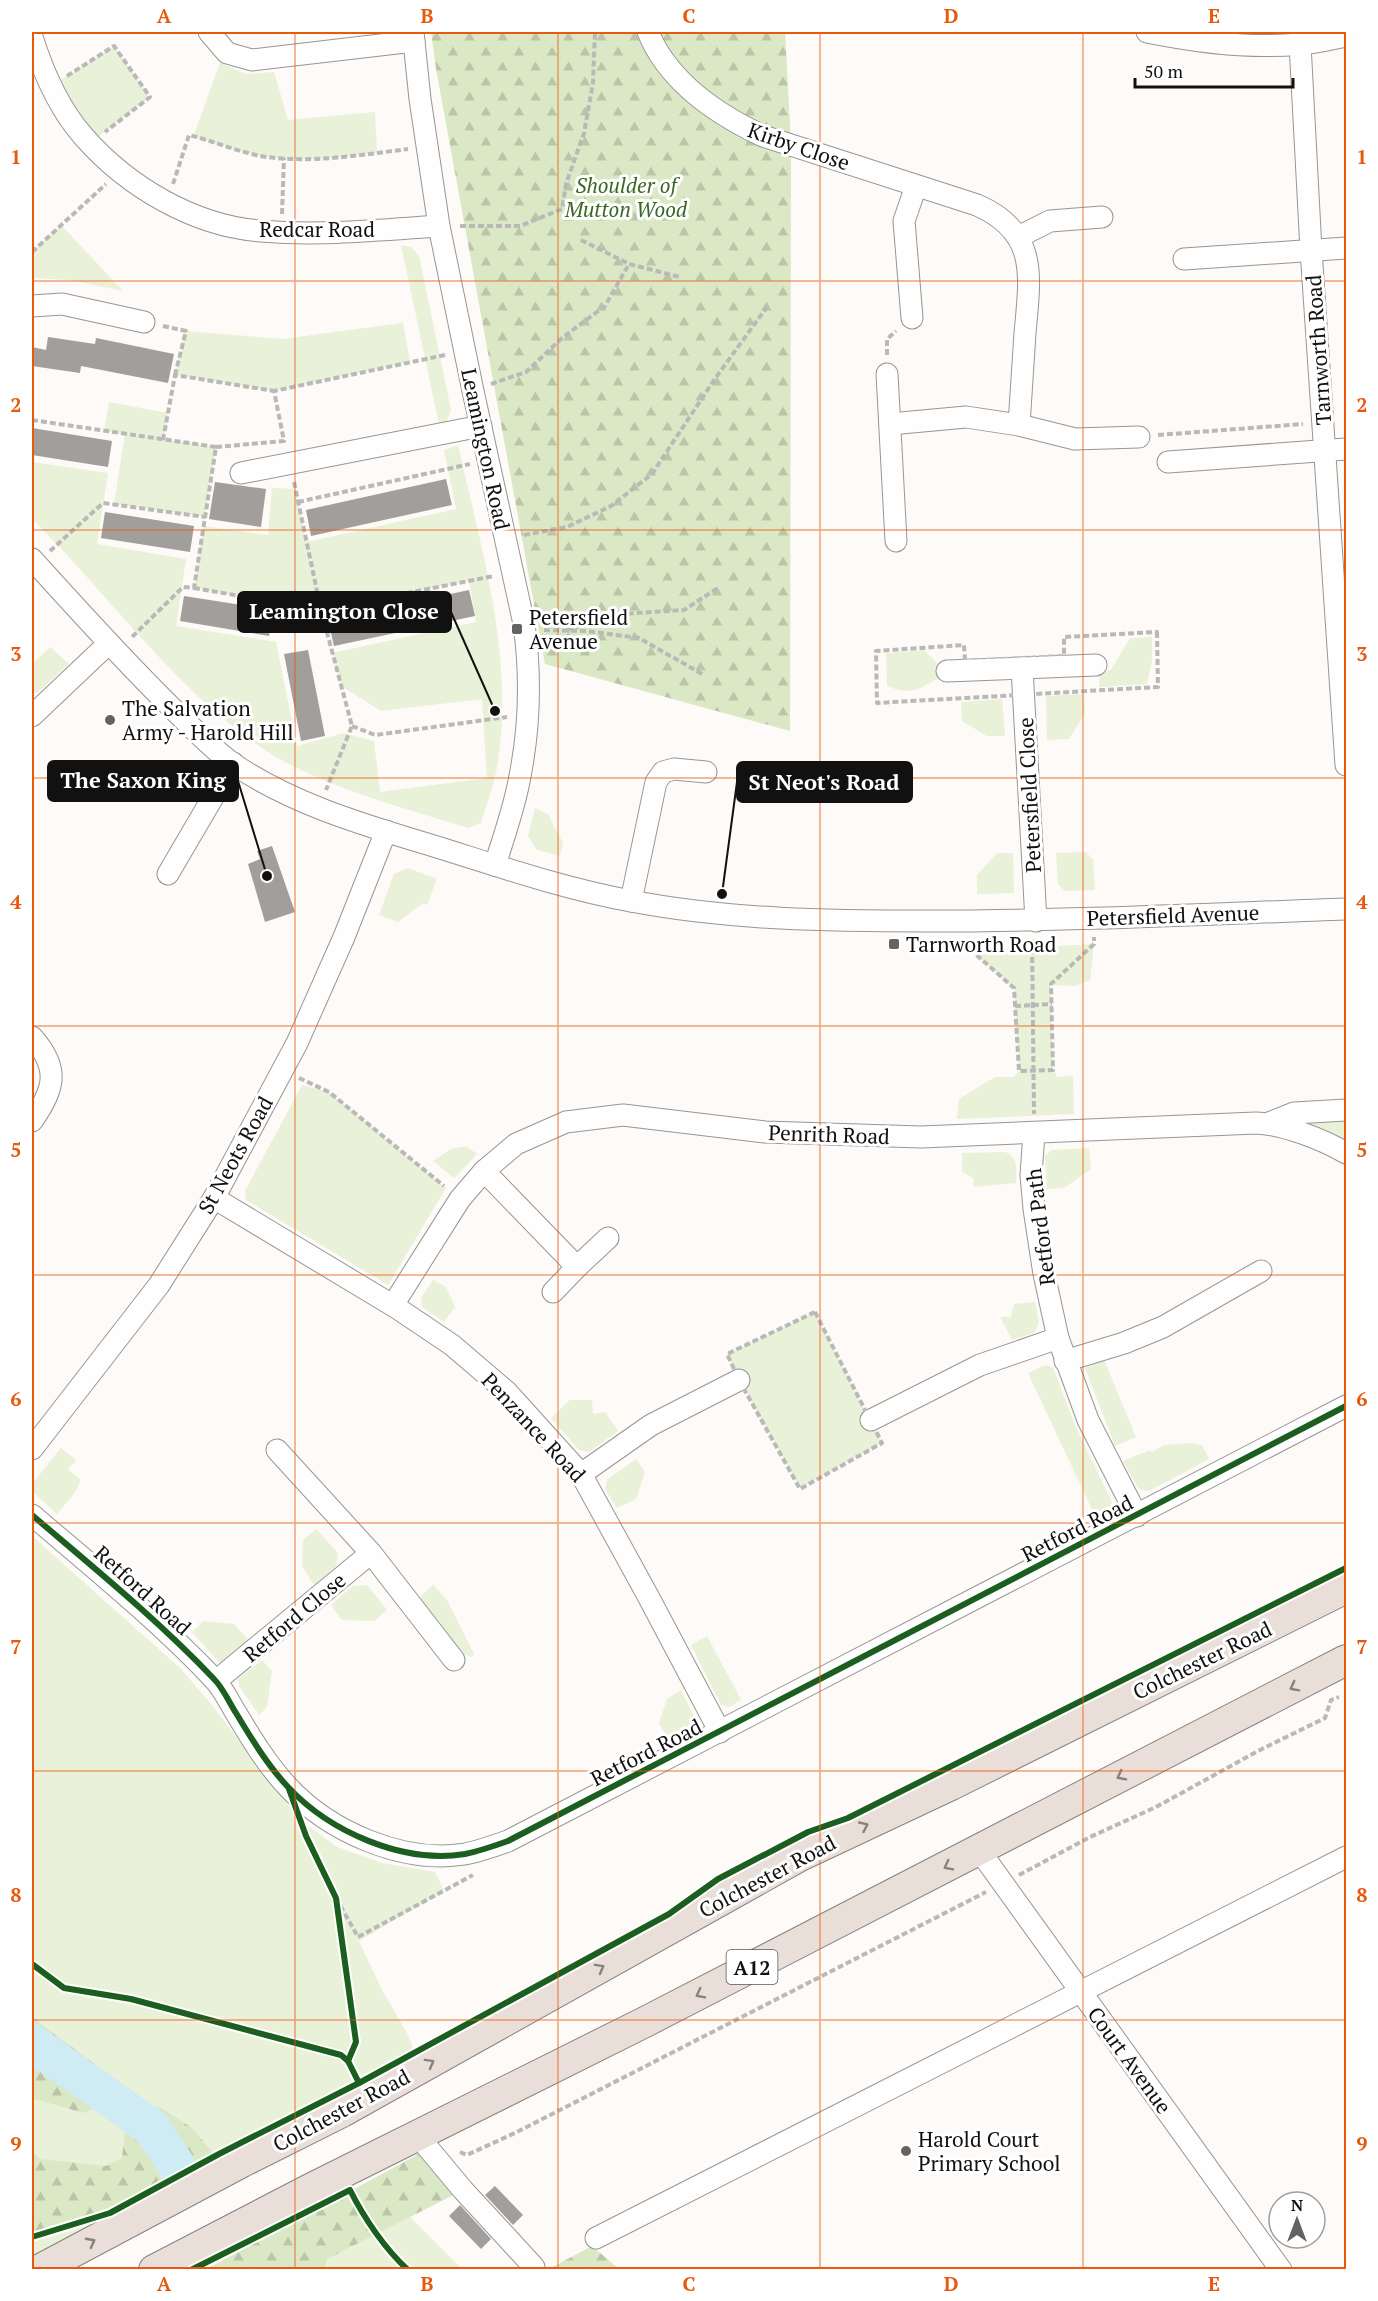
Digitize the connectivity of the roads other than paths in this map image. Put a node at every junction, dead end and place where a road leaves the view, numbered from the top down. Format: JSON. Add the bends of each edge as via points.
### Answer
{"nodes":[{"id":1,"x":209,"y":32,"type":"edge"},
{"id":2,"x":648,"y":32,"type":"edge"},
{"id":3,"x":1147,"y":32,"type":"edge"},
{"id":4,"x":414,"y":36,"type":"edge"},
{"id":5,"x":1347,"y":36,"type":"edge"},
{"id":6,"x":32,"y":37,"type":"edge"},
{"id":7,"x":1300,"y":44,"type":"junction"},
{"id":8,"x":916,"y":186,"type":"junction"},
{"id":9,"x":1102,"y":217,"type":"dead end"},
{"id":10,"x":439,"y":226,"type":"junction"},
{"id":11,"x":1018,"y":237,"type":"junction"},
{"id":12,"x":1347,"y":248,"type":"edge"},
{"id":13,"x":1311,"y":250,"type":"junction"},
{"id":14,"x":1184,"y":259,"type":"dead end"},
{"id":15,"x":32,"y":306,"type":"edge"},
{"id":16,"x":912,"y":318,"type":"road end"},
{"id":17,"x":144,"y":322,"type":"road end"},
{"id":18,"x":887,"y":374,"type":"road end"},
{"id":19,"x":890,"y":424,"type":"junction"},
{"id":20,"x":1019,"y":425,"type":"junction"},
{"id":21,"x":481,"y":426,"type":"junction"},
{"id":22,"x":1139,"y":436,"type":"road end"},
{"id":23,"x":1347,"y":449,"type":"edge"},
{"id":24,"x":1325,"y":451,"type":"junction"},
{"id":25,"x":1168,"y":462,"type":"dead end"},
{"id":26,"x":241,"y":473,"type":"dead end"},
{"id":27,"x":896,"y":542,"type":"dead end"},
{"id":28,"x":34,"y":561,"type":"edge"},
{"id":29,"x":113,"y":647,"type":"junction"},
{"id":30,"x":1096,"y":665,"type":"dead end"},
{"id":31,"x":1022,"y":669,"type":"junction"},
{"id":32,"x":947,"y":671,"type":"dead end"},
{"id":33,"x":32,"y":716,"type":"edge"},
{"id":34,"x":233,"y":763,"type":"junction"},
{"id":35,"x":1347,"y":765,"type":"edge"},
{"id":36,"x":706,"y":772,"type":"dead end"},
{"id":37,"x":386,"y":831,"type":"junction"},
{"id":38,"x":495,"y":865,"type":"junction"},
{"id":39,"x":168,"y":874,"type":"dead end"},
{"id":40,"x":631,"y":901,"type":"junction"},
{"id":41,"x":1347,"y":909,"type":"edge"},
{"id":42,"x":1036,"y":921,"type":"junction"},
{"id":43,"x":32,"y":1037,"type":"edge"},
{"id":44,"x":1347,"y":1110,"type":"edge"},
{"id":45,"x":32,"y":1121,"type":"edge"},
{"id":46,"x":1269,"y":1123,"type":"junction"},
{"id":47,"x":1034,"y":1133,"type":"junction"},
{"id":48,"x":1347,"y":1153,"type":"edge"},
{"id":49,"x":484,"y":1171,"type":"junction"},
{"id":50,"x":214,"y":1198,"type":"junction"},
{"id":51,"x":608,"y":1238,"type":"dead end"},
{"id":52,"x":577,"y":1268,"type":"junction"},
{"id":53,"x":1261,"y":1271,"type":"dead end"},
{"id":54,"x":553,"y":1292,"type":"dead end"},
{"id":55,"x":393,"y":1305,"type":"junction"},
{"id":56,"x":1058,"y":1338,"type":"junction"},
{"id":57,"x":1065,"y":1361,"type":"junction"},
{"id":58,"x":739,"y":1380,"type":"road end"},
{"id":59,"x":1347,"y":1406,"type":"edge"},
{"id":60,"x":871,"y":1420,"type":"road end"},
{"id":61,"x":32,"y":1449,"type":"edge"},
{"id":62,"x":278,"y":1450,"type":"dead end"},
{"id":63,"x":581,"y":1474,"type":"junction"},
{"id":64,"x":32,"y":1515,"type":"edge"},
{"id":65,"x":1137,"y":1515,"type":"junction"},
{"id":66,"x":371,"y":1553,"type":"junction"},
{"id":67,"x":1347,"y":1588,"type":"edge"},
{"id":68,"x":454,"y":1660,"type":"dead end"},
{"id":69,"x":1343,"y":1675,"type":"edge"},
{"id":70,"x":216,"y":1681,"type":"junction"},
{"id":71,"x":720,"y":1732,"type":"junction"},
{"id":72,"x":979,"y":1850,"type":"junction"},
{"id":73,"x":1347,"y":1857,"type":"edge"},
{"id":74,"x":1080,"y":1991,"type":"junction"},
{"id":75,"x":424,"y":2143,"type":"junction"},
{"id":76,"x":596,"y":2238,"type":"dead end"},
{"id":77,"x":534,"y":2267,"type":"dead end"},
{"id":78,"x":39,"y":2270,"type":"edge"},
{"id":79,"x":154,"y":2270,"type":"edge"},
{"id":80,"x":1281,"y":2270,"type":"edge"}],
"edges":[{"from":1,"to":4,"type":"street","via":[[227,53],[252,60]]},
{"from":2,"to":8,"type":"street","name":"Kirby Close","via":[[685,84],[710,108],[737,124],[762,136]]},
{"from":3,"to":7,"type":"street","via":[[1244,45]]},
{"from":4,"to":10,"type":"street","name":"Leamington Road"},
{"from":5,"to":7,"type":"street"},
{"from":6,"to":10,"type":"street","name":"Redcar Road","via":[[51,86],[84,137],[119,172],[184,211],[259,231],[339,232]]},
{"from":7,"to":13,"type":"street","name":"Tarnworth Road"},
{"from":8,"to":11,"type":"street","name":"Kirby Close","via":[[993,212]]},
{"from":8,"to":16,"type":"street","via":[[904,221]]},
{"from":9,"to":11,"type":"street","via":[[1050,221]]},
{"from":10,"to":21,"type":"street","name":"Leamington Road"},
{"from":11,"to":20,"type":"street","name":"Kirby Close","via":[[1029,274]]},
{"from":12,"to":13,"type":"street","name":"Tarnworth Road"},
{"from":13,"to":14,"type":"street","name":"Tarnworth Road"},
{"from":13,"to":24,"type":"street","name":"Tarnworth Road"},
{"from":15,"to":17,"type":"street","via":[[62,304]]},
{"from":18,"to":19,"type":"street"},
{"from":19,"to":20,"type":"street","via":[[966,417]]},
{"from":19,"to":27,"type":"street"},
{"from":20,"to":22,"type":"street","via":[[1075,439]]},
{"from":21,"to":26,"type":"street"},
{"from":21,"to":38,"type":"street","name":"Leamington Road","via":[[529,662],[528,714],[520,778]]},
{"from":23,"to":24,"type":"street","name":"Tarnworth Road"},
{"from":24,"to":25,"type":"street","name":"Tarnworth Road"},
{"from":24,"to":35,"type":"street","name":"Tarnworth Road"},
{"from":28,"to":29,"type":"street","name":"Petersfield Avenue"},
{"from":29,"to":33,"type":"street"},
{"from":29,"to":34,"type":"street","name":"Petersfield Avenue","via":[[211,746]]},
{"from":30,"to":31,"type":"street"},
{"from":31,"to":32,"type":"street"},
{"from":31,"to":42,"type":"street","name":"Petersfield Close"},
{"from":34,"to":37,"type":"street","name":"Petersfield Avenue","via":[[279,790]]},
{"from":34,"to":39,"type":"street"},
{"from":36,"to":40,"type":"street","via":[[674,769],[663,772],[656,782]]},
{"from":37,"to":38,"type":"street","name":"Petersfield Avenue"},
{"from":37,"to":50,"type":"street","name":"St Neots Road","via":[[297,1042]]},
{"from":38,"to":40,"type":"street","name":"Petersfield Avenue"},
{"from":40,"to":42,"type":"street","name":"Petersfield Avenue","via":[[814,921]]},
{"from":41,"to":42,"type":"street","name":"Petersfield Avenue"},
{"from":43,"to":45,"type":"street","via":[[51,1064],[53,1076]]},
{"from":44,"to":46,"type":"street","via":[[1294,1113]]},
{"from":46,"to":47,"type":"street","name":"Penrith Road"},
{"from":46,"to":48,"type":"street","name":"Penrith Road"},
{"from":47,"to":49,"type":"street","name":"Penrith Road","via":[[921,1137],[812,1134],[623,1115],[566,1122],[516,1144]]},
{"from":47,"to":56,"type":"street","name":"Retford Path","via":[[1034,1209]]},
{"from":49,"to":52,"type":"street"},
{"from":49,"to":55,"type":"street","name":"Penrith Road","via":[[460,1199]]},
{"from":50,"to":55,"type":"street","name":"Penzance Road"},
{"from":50,"to":61,"type":"street","name":"St Neots Road","via":[[159,1285]]},
{"from":51,"to":52,"type":"street"},
{"from":52,"to":54,"type":"street"},
{"from":53,"to":57,"type":"street","via":[[1163,1327]]},
{"from":55,"to":63,"type":"street","name":"Penzance Road","via":[[452,1345],[507,1392]]},
{"from":56,"to":57,"type":"street","name":"Retford Path"},
{"from":56,"to":60,"type":"street","via":[[980,1365]]},
{"from":57,"to":65,"type":"street","name":"Retford Path","via":[[1088,1420]]},
{"from":58,"to":63,"type":"street","via":[[651,1425]]},
{"from":59,"to":65,"type":"street","name":"Retford Road"},
{"from":62,"to":66,"type":"street"},
{"from":63,"to":71,"type":"street","name":"Penzance Road"},
{"from":64,"to":70,"type":"street","name":"Retford Road","via":[[148,1613]]},
{"from":65,"to":71,"type":"street","name":"Retford Road"},
{"from":66,"to":68,"type":"street"},
{"from":66,"to":70,"type":"street","name":"Retford Close"},
{"from":78,"to":67,"type":"highway","name":"Colchester Road","one_way":true,"via":[[342,2112],[800,1856]]},
{"from":69,"to":72,"type":"highway","number":"A12","one_way":true},
{"from":70,"to":71,"type":"street","name":"Retford Road","via":[[278,1774],[314,1811],[352,1833],[403,1852],[463,1854],[508,1841]]},
{"from":72,"to":74,"type":"street","name":"Court Avenue"},
{"from":72,"to":75,"type":"highway","number":"A12","one_way":true,"via":[[645,2022]]},
{"from":73,"to":74,"type":"street"},
{"from":74,"to":76,"type":"street"},
{"from":74,"to":80,"type":"street","name":"Court Avenue"},
{"from":75,"to":77,"type":"street"},
{"from":75,"to":79,"type":"highway","number":"A12","via":[[310,2188]]}]}
